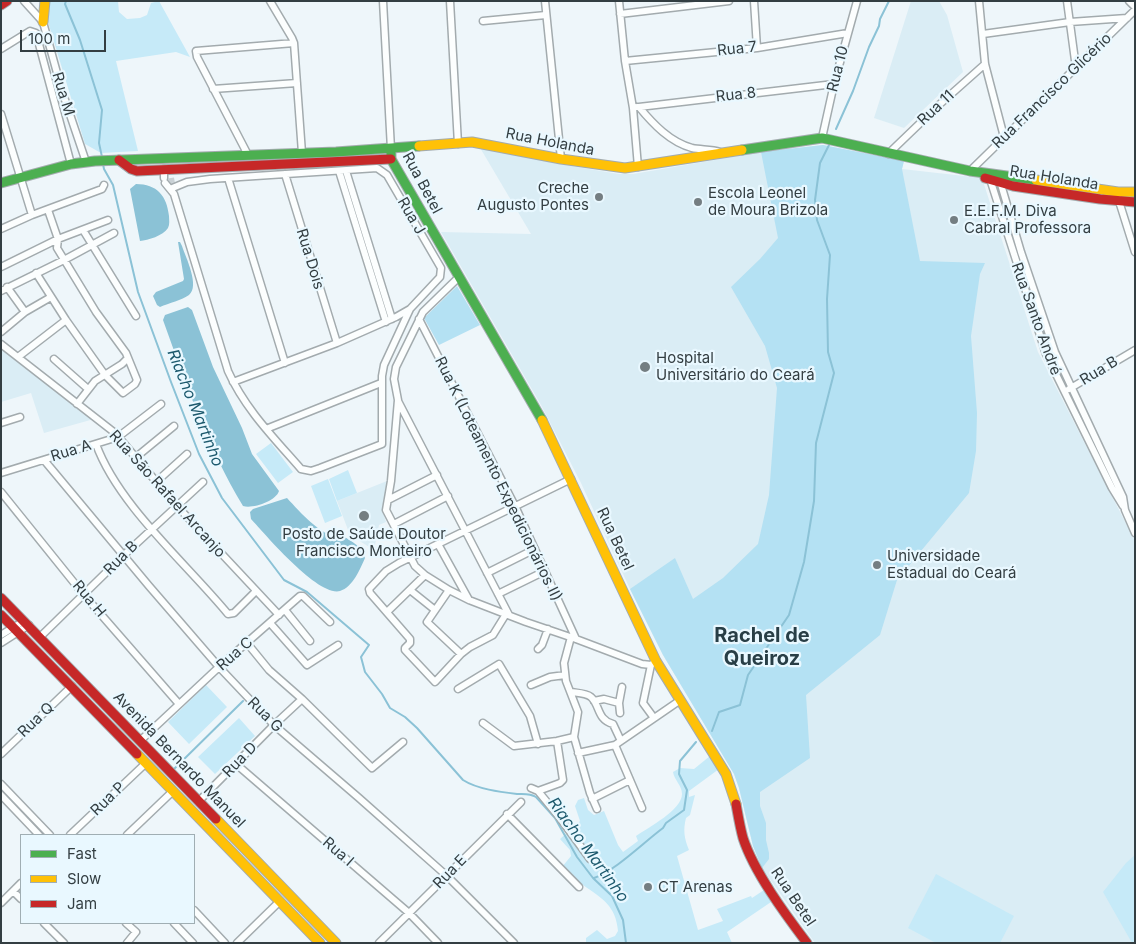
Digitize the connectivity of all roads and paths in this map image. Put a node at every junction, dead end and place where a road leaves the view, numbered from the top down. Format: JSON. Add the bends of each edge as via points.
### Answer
{"nodes":[{"id":1,"x":7,"y":1,"type":"edge"},
{"id":2,"x":24,"y":1,"type":"edge"},
{"id":3,"x":45,"y":1,"type":"edge"},
{"id":4,"x":270,"y":1,"type":"edge"},
{"id":5,"x":383,"y":1,"type":"edge"},
{"id":6,"x":450,"y":1,"type":"edge"},
{"id":7,"x":545,"y":1,"type":"edge"},
{"id":8,"x":619,"y":1,"type":"edge"},
{"id":9,"x":729,"y":1,"type":"edge"},
{"id":10,"x":754,"y":1,"type":"edge"},
{"id":11,"x":857,"y":1,"type":"edge"},
{"id":12,"x":979,"y":1,"type":"edge"},
{"id":13,"x":1068,"y":1,"type":"edge"},
{"id":14,"x":1129,"y":1,"type":"edge"},
{"id":15,"x":1,"y":5,"type":"edge"},
{"id":16,"x":1135,"y":9,"type":"edge"},
{"id":17,"x":546,"y":14,"type":"junction"},
{"id":18,"x":620,"y":14,"type":"junction"},
{"id":19,"x":1128,"y":18,"type":"junction"},
{"id":20,"x":483,"y":21,"type":"dead end"},
{"id":21,"x":43,"y":22,"type":"junction"},
{"id":22,"x":1070,"y":22,"type":"junction"},
{"id":23,"x":848,"y":33,"type":"junction"},
{"id":24,"x":983,"y":34,"type":"junction"},
{"id":25,"x":47,"y":40,"type":"junction"},
{"id":26,"x":38,"y":43,"type":"junction"},
{"id":27,"x":294,"y":43,"type":"junction"},
{"id":28,"x":757,"y":48,"type":"junction"},
{"id":29,"x":1,"y":50,"type":"edge"},
{"id":30,"x":625,"y":61,"type":"junction"},
{"id":31,"x":985,"y":64,"type":"junction"},
{"id":32,"x":1076,"y":68,"type":"junction"},
{"id":33,"x":297,"y":83,"type":"junction"},
{"id":34,"x":834,"y":84,"type":"junction"},
{"id":35,"x":213,"y":89,"type":"junction"},
{"id":36,"x":636,"y":107,"type":"junction"},
{"id":37,"x":1,"y":114,"type":"edge"},
{"id":38,"x":1004,"y":137,"type":"junction"},
{"id":39,"x":822,"y":138,"type":"junction"},
{"id":40,"x":458,"y":144,"type":"junction"},
{"id":41,"x":391,"y":149,"type":"junction"},
{"id":42,"x":302,"y":153,"type":"junction"},
{"id":43,"x":726,"y":153,"type":"junction"},
{"id":44,"x":888,"y":154,"type":"junction"},
{"id":45,"x":248,"y":155,"type":"junction"},
{"id":46,"x":391,"y":159,"type":"junction"},
{"id":47,"x":561,"y":159,"type":"junction"},
{"id":48,"x":118,"y":160,"type":"junction"},
{"id":49,"x":86,"y":162,"type":"junction"},
{"id":50,"x":71,"y":164,"type":"junction"},
{"id":51,"x":638,"y":167,"type":"junction"},
{"id":52,"x":377,"y":168,"type":"joint"},
{"id":53,"x":342,"y":171,"type":"junction"},
{"id":54,"x":970,"y":172,"type":"junction"},
{"id":55,"x":285,"y":174,"type":"junction"},
{"id":56,"x":20,"y":178,"type":"junction"},
{"id":57,"x":168,"y":178,"type":"junction"},
{"id":58,"x":228,"y":178,"type":"junction"},
{"id":59,"x":995,"y":179,"type":"junction"},
{"id":60,"x":1,"y":183,"type":"edge"},
{"id":61,"x":104,"y":185,"type":"dead end"},
{"id":62,"x":1135,"y":192,"type":"edge"},
{"id":63,"x":1118,"y":197,"type":"junction"},
{"id":64,"x":1135,"y":202,"type":"edge"},
{"id":65,"x":48,"y":210,"type":"junction"},
{"id":66,"x":32,"y":215,"type":"junction"},
{"id":67,"x":108,"y":220,"type":"dead end"},
{"id":68,"x":1,"y":229,"type":"edge"},
{"id":69,"x":83,"y":230,"type":"junction"},
{"id":70,"x":114,"y":233,"type":"dead end"},
{"id":71,"x":58,"y":239,"type":"junction"},
{"id":72,"x":92,"y":244,"type":"junction"},
{"id":73,"x":1135,"y":252,"type":"edge"},
{"id":74,"x":64,"y":260,"type":"junction"},
{"id":75,"x":1,"y":267,"type":"edge"},
{"id":76,"x":36,"y":273,"type":"junction"},
{"id":77,"x":459,"y":277,"type":"junction"},
{"id":78,"x":4,"y":289,"type":"edge"},
{"id":79,"x":51,"y":297,"type":"junction"},
{"id":80,"x":410,"y":309,"type":"junction"},
{"id":81,"x":25,"y":312,"type":"junction"},
{"id":82,"x":136,"y":316,"type":"dead end"},
{"id":83,"x":394,"y":318,"type":"junction"},
{"id":84,"x":419,"y":319,"type":"junction"},
{"id":85,"x":66,"y":320,"type":"junction"},
{"id":86,"x":386,"y":322,"type":"junction"},
{"id":87,"x":401,"y":330,"type":"junction"},
{"id":88,"x":1,"y":332,"type":"edge"},
{"id":89,"x":337,"y":343,"type":"junction"},
{"id":90,"x":1,"y":344,"type":"edge"},
{"id":91,"x":1135,"y":350,"type":"edge"},
{"id":92,"x":18,"y":357,"type":"junction"},
{"id":93,"x":128,"y":358,"type":"junction"},
{"id":94,"x":54,"y":359,"type":"dead end"},
{"id":95,"x":285,"y":363,"type":"junction"},
{"id":96,"x":105,"y":376,"type":"junction"},
{"id":97,"x":233,"y":382,"type":"junction"},
{"id":98,"x":381,"y":384,"type":"junction"},
{"id":99,"x":1072,"y":388,"type":"junction"},
{"id":100,"x":88,"y":390,"type":"junction"},
{"id":101,"x":1064,"y":392,"type":"junction"},
{"id":102,"x":398,"y":400,"type":"junction"},
{"id":103,"x":77,"y":404,"type":"junction"},
{"id":104,"x":161,"y":404,"type":"dead end"},
{"id":105,"x":20,"y":417,"type":"dead end"},
{"id":106,"x":1,"y":423,"type":"edge"},
{"id":107,"x":174,"y":426,"type":"dead end"},
{"id":108,"x":266,"y":429,"type":"junction"},
{"id":109,"x":118,"y":436,"type":"junction"},
{"id":110,"x":96,"y":444,"type":"junction"},
{"id":111,"x":187,"y":454,"type":"dead end"},
{"id":112,"x":135,"y":458,"type":"junction"},
{"id":113,"x":44,"y":460,"type":"junction"},
{"id":114,"x":1,"y":473,"type":"edge"},
{"id":115,"x":437,"y":475,"type":"junction"},
{"id":116,"x":571,"y":479,"type":"junction"},
{"id":117,"x":156,"y":482,"type":"junction"},
{"id":118,"x":203,"y":482,"type":"dead end"},
{"id":119,"x":1,"y":492,"type":"edge"},
{"id":120,"x":448,"y":496,"type":"junction"},
{"id":121,"x":388,"y":500,"type":"junction"},
{"id":122,"x":176,"y":505,"type":"junction"},
{"id":123,"x":514,"y":506,"type":"junction"},
{"id":124,"x":1125,"y":510,"type":"junction"},
{"id":125,"x":394,"y":524,"type":"junction"},
{"id":126,"x":151,"y":528,"type":"junction"},
{"id":127,"x":465,"y":530,"type":"junction"},
{"id":128,"x":1135,"y":533,"type":"edge"},
{"id":129,"x":438,"y":544,"type":"junction"},
{"id":130,"x":535,"y":549,"type":"junction"},
{"id":131,"x":124,"y":555,"type":"junction"},
{"id":132,"x":411,"y":558,"type":"junction"},
{"id":133,"x":545,"y":571,"type":"junction"},
{"id":134,"x":487,"y":573,"type":"junction"},
{"id":135,"x":425,"y":575,"type":"junction"},
{"id":136,"x":410,"y":590,"type":"junction"},
{"id":137,"x":449,"y":590,"type":"junction"},
{"id":138,"x":256,"y":591,"type":"junction"},
{"id":139,"x":498,"y":594,"type":"junction"},
{"id":140,"x":84,"y":595,"type":"junction"},
{"id":141,"x":1,"y":598,"type":"edge"},
{"id":142,"x":469,"y":600,"type":"junction"},
{"id":143,"x":285,"y":610,"type":"junction"},
{"id":144,"x":435,"y":610,"type":"junction"},
{"id":145,"x":387,"y":612,"type":"junction"},
{"id":146,"x":508,"y":614,"type":"junction"},
{"id":147,"x":1,"y":615,"type":"edge"},
{"id":148,"x":279,"y":615,"type":"junction"},
{"id":149,"x":330,"y":622,"type":"dead end"},
{"id":150,"x":26,"y":623,"type":"junction"},
{"id":151,"x":270,"y":623,"type":"junction"},
{"id":152,"x":16,"y":630,"type":"junction"},
{"id":153,"x":548,"y":630,"type":"junction"},
{"id":154,"x":1,"y":635,"type":"edge"},
{"id":155,"x":40,"y":637,"type":"junction"},
{"id":156,"x":573,"y":638,"type":"junction"},
{"id":157,"x":310,"y":641,"type":"dead end"},
{"id":158,"x":1,"y":643,"type":"edge"},
{"id":159,"x":247,"y":643,"type":"junction"},
{"id":160,"x":338,"y":645,"type":"dead end"},
{"id":161,"x":538,"y":649,"type":"dead end"},
{"id":162,"x":461,"y":654,"type":"junction"},
{"id":163,"x":653,"y":663,"type":"junction"},
{"id":164,"x":220,"y":667,"type":"junction"},
{"id":165,"x":565,"y":675,"type":"junction"},
{"id":166,"x":531,"y":685,"type":"dead end"},
{"id":167,"x":72,"y":686,"type":"junction"},
{"id":168,"x":622,"y":687,"type":"dead end"},
{"id":169,"x":458,"y":689,"type":"dead end"},
{"id":170,"x":571,"y":692,"type":"junction"},
{"id":171,"x":302,"y":699,"type":"junction"},
{"id":172,"x":594,"y":701,"type":"junction"},
{"id":173,"x":679,"y":701,"type":"junction"},
{"id":174,"x":619,"y":703,"type":"junction"},
{"id":175,"x":179,"y":704,"type":"junction"},
{"id":176,"x":620,"y":713,"type":"dead end"},
{"id":177,"x":654,"y":718,"type":"junction"},
{"id":178,"x":483,"y":722,"type":"dead end"},
{"id":179,"x":274,"y":725,"type":"junction"},
{"id":180,"x":574,"y":737,"type":"junction"},
{"id":181,"x":140,"y":740,"type":"junction"},
{"id":182,"x":556,"y":741,"type":"junction"},
{"id":183,"x":403,"y":742,"type":"dead end"},
{"id":184,"x":618,"y":743,"type":"junction"},
{"id":185,"x":538,"y":744,"type":"junction"},
{"id":186,"x":578,"y":753,"type":"junction"},
{"id":187,"x":1,"y":754,"type":"edge"},
{"id":188,"x":146,"y":763,"type":"junction"},
{"id":189,"x":236,"y":764,"type":"junction"},
{"id":190,"x":630,"y":780,"type":"junction"},
{"id":191,"x":1,"y":784,"type":"edge"},
{"id":192,"x":531,"y":788,"type":"dead end"},
{"id":193,"x":173,"y":791,"type":"junction"},
{"id":194,"x":538,"y":791,"type":"junction"},
{"id":195,"x":1,"y":795,"type":"edge"},
{"id":196,"x":592,"y":799,"type":"junction"},
{"id":197,"x":199,"y":801,"type":"junction"},
{"id":198,"x":521,"y":802,"type":"dead end"},
{"id":199,"x":642,"y":808,"type":"dead end"},
{"id":200,"x":597,"y":809,"type":"dead end"},
{"id":201,"x":507,"y":814,"type":"junction"},
{"id":202,"x":38,"y":834,"type":"edge"},
{"id":203,"x":49,"y":834,"type":"edge"},
{"id":204,"x":71,"y":834,"type":"edge"},
{"id":205,"x":128,"y":834,"type":"edge"},
{"id":206,"x":590,"y":858,"type":"dead end"},
{"id":207,"x":447,"y":876,"type":"junction"},
{"id":208,"x":20,"y":885,"type":"edge"},
{"id":209,"x":578,"y":887,"type":"dead end"},
{"id":210,"x":14,"y":891,"type":"junction"},
{"id":211,"x":20,"y":898,"type":"edge"},
{"id":212,"x":280,"y":901,"type":"junction"},
{"id":213,"x":1,"y":903,"type":"edge"},
{"id":214,"x":195,"y":911,"type":"edge"},
{"id":215,"x":409,"y":913,"type":"junction"},
{"id":216,"x":45,"y":924,"type":"edge"},
{"id":217,"x":129,"y":924,"type":"edge"},
{"id":218,"x":175,"y":924,"type":"edge"},
{"id":219,"x":324,"y":930,"type":"junction"},
{"id":220,"x":131,"y":941,"type":"edge"},
{"id":221,"x":318,"y":941,"type":"edge"},
{"id":222,"x":333,"y":942,"type":"edge"},
{"id":223,"x":64,"y":943,"type":"edge"},
{"id":224,"x":193,"y":943,"type":"edge"},
{"id":225,"x":225,"y":943,"type":"edge"},
{"id":226,"x":237,"y":943,"type":"edge"},
{"id":227,"x":379,"y":943,"type":"edge"},
{"id":228,"x":438,"y":943,"type":"edge"},
{"id":229,"x":514,"y":943,"type":"edge"},
{"id":230,"x":807,"y":943,"type":"edge"}],
"edges":[{"from":1,"to":15,"type":"street"},
{"from":2,"to":21,"type":"street","name":"Rua M"},
{"from":3,"to":21,"type":"street"},
{"from":4,"to":27,"type":"street"},
{"from":5,"to":41,"type":"street"},
{"from":6,"to":40,"type":"street"},
{"from":7,"to":17,"type":"street"},
{"from":8,"to":18,"type":"street"},
{"from":9,"to":18,"type":"street"},
{"from":10,"to":28,"type":"street"},
{"from":11,"to":23,"type":"street","name":"Rua 10"},
{"from":12,"to":24,"type":"street"},
{"from":13,"to":22,"type":"street"},
{"from":14,"to":16,"type":"street"},
{"from":16,"to":19,"type":"street","name":"Rua Francisco Glicério"},
{"from":17,"to":20,"type":"street"},
{"from":17,"to":47,"type":"street"},
{"from":18,"to":30,"type":"street"},
{"from":19,"to":22,"type":"street"},
{"from":19,"to":32,"type":"street","name":"Rua Francisco Glicério"},
{"from":21,"to":25,"type":"street","name":"Rua M"},
{"from":22,"to":24,"type":"street"},
{"from":22,"to":32,"type":"street"},
{"from":23,"to":28,"type":"street","name":"Rua 7"},
{"from":23,"to":34,"type":"street","name":"Rua 10"},
{"from":24,"to":31,"type":"street"},
{"from":25,"to":26,"type":"street"},
{"from":25,"to":49,"type":"street","name":"Rua M"},
{"from":26,"to":29,"type":"street","name":"Rua M","via":[[33,31]]},
{"from":26,"to":50,"type":"street","name":"Rua M"},
{"from":27,"to":33,"type":"street"},
{"from":27,"to":35,"type":"street","via":[[196,51]]},
{"from":28,"to":30,"type":"street","name":"Rua 7"},
{"from":30,"to":36,"type":"street"},
{"from":31,"to":38,"type":"street"},
{"from":31,"to":44,"type":"street","name":"Rua 11"},
{"from":32,"to":38,"type":"street","name":"Rua Francisco Glicério"},
{"from":33,"to":35,"type":"street"},
{"from":33,"to":42,"type":"street"},
{"from":34,"to":36,"type":"street","name":"Rua 8"},
{"from":34,"to":39,"type":"street","name":"Rua 10"},
{"from":35,"to":45,"type":"street"},
{"from":36,"to":43,"type":"street","via":[[658,129],[686,145]]},
{"from":36,"to":51,"type":"street"},
{"from":37,"to":56,"type":"street"},
{"from":38,"to":54,"type":"street","name":"Rua Francisco Glicério"},
{"from":39,"to":43,"type":"street","name":"Rua Holanda"},
{"from":39,"to":44,"type":"street","name":"Rua Holanda"},
{"from":40,"to":41,"type":"street","name":"Rua Holanda"},
{"from":40,"to":47,"type":"street","name":"Rua Holanda","via":[[488,144]]},
{"from":41,"to":42,"type":"street","name":"Rua Holanda"},
{"from":41,"to":46,"type":"street","name":"Rua Betel"},
{"from":42,"to":45,"type":"street","name":"Rua Holanda"},
{"from":43,"to":51,"type":"street","name":"Rua Holanda"},
{"from":44,"to":54,"type":"street","name":"Rua Holanda"},
{"from":45,"to":48,"type":"street","name":"Rua Holanda"},
{"from":46,"to":57,"type":"street","name":"Rua Holanda"},
{"from":46,"to":77,"type":"street","name":"Rua Betel"},
{"from":47,"to":51,"type":"street","name":"Rua Holanda","via":[[613,167]]},
{"from":48,"to":49,"type":"street","name":"Rua Holanda"},
{"from":48,"to":57,"type":"street","name":"Rua Holanda","via":[[137,170]]},
{"from":49,"to":50,"type":"street","name":"Rua Holanda"},
{"from":50,"to":56,"type":"street","name":"Rua Holanda"},
{"from":52,"to":53,"type":"street","name":"Rua Holanda"},
{"from":52,"to":80,"type":"street","name":"Rua J","via":[[387,175],[441,268],[440,277]]},
{"from":53,"to":55,"type":"street","name":"Rua Holanda"},
{"from":53,"to":83,"type":"street"},
{"from":53,"to":86,"type":"street"},
{"from":54,"to":59,"type":"street","name":"Rua Holanda"},
{"from":55,"to":58,"type":"street","name":"Rua Holanda"},
{"from":55,"to":89,"type":"street","name":"Rua Dois"},
{"from":56,"to":60,"type":"street","name":"Rua Holanda"},
{"from":56,"to":66,"type":"street"},
{"from":57,"to":58,"type":"street","name":"Rua Holanda","via":[[187,182]]},
{"from":57,"to":97,"type":"street"},
{"from":58,"to":95,"type":"street"},
{"from":59,"to":63,"type":"street","name":"Rua Holanda"},
{"from":59,"to":99,"type":"street","name":"Rua Santo André","via":[[1045,325]]},
{"from":59,"to":101,"type":"street","name":"Rua Santo André","via":[[1034,321]]},
{"from":61,"to":65,"type":"street","via":[[102,189]]},
{"from":62,"to":63,"type":"street","name":"Rua Holanda"},
{"from":63,"to":64,"type":"street","name":"Rua Holanda"},
{"from":63,"to":73,"type":"street"},
{"from":65,"to":66,"type":"street"},
{"from":65,"to":71,"type":"street"},
{"from":66,"to":68,"type":"street"},
{"from":67,"to":69,"type":"street"},
{"from":69,"to":71,"type":"street"},
{"from":69,"to":72,"type":"street"},
{"from":70,"to":72,"type":"street"},
{"from":71,"to":74,"type":"street","via":[[57,248]]},
{"from":71,"to":75,"type":"street"},
{"from":72,"to":74,"type":"street"},
{"from":72,"to":82,"type":"street"},
{"from":74,"to":76,"type":"street"},
{"from":74,"to":93,"type":"street"},
{"from":76,"to":78,"type":"street"},
{"from":76,"to":79,"type":"street"},
{"from":77,"to":84,"type":"street"},
{"from":77,"to":116,"type":"street","name":"Rua Betel","via":[[544,423]]},
{"from":78,"to":81,"type":"street"},
{"from":79,"to":81,"type":"street"},
{"from":79,"to":85,"type":"street"},
{"from":80,"to":83,"type":"street"},
{"from":80,"to":87,"type":"street"},
{"from":81,"to":88,"type":"street"},
{"from":83,"to":86,"type":"street"},
{"from":83,"to":87,"type":"street"},
{"from":84,"to":102,"type":"street","via":[[395,372]]},
{"from":84,"to":123,"type":"street","name":"Rua K (Loteamento Expedicionários II)"},
{"from":85,"to":92,"type":"street"},
{"from":85,"to":96,"type":"street"},
{"from":86,"to":89,"type":"street"},
{"from":87,"to":98,"type":"street","via":[[384,365]]},
{"from":89,"to":95,"type":"street"},
{"from":90,"to":92,"type":"street","name":"Rua São Rafael Arcanjo"},
{"from":91,"to":99,"type":"street","name":"Rua B"},
{"from":92,"to":103,"type":"street","name":"Rua São Rafael Arcanjo"},
{"from":93,"to":96,"type":"street"},
{"from":93,"to":96,"type":"street","via":[[137,380],[123,393]]},
{"from":94,"to":100,"type":"street"},
{"from":95,"to":97,"type":"street"},
{"from":96,"to":100,"type":"street"},
{"from":97,"to":108,"type":"street"},
{"from":98,"to":108,"type":"street"},
{"from":98,"to":108,"type":"street","via":[[383,440],[382,444],[371,449],[306,471],[301,470]]},
{"from":99,"to":101,"type":"street","name":"Rua B"},
{"from":99,"to":124,"type":"street","name":"Rua Santo André"},
{"from":100,"to":103,"type":"street"},
{"from":101,"to":124,"type":"street","name":"Rua Santo André"},
{"from":102,"to":115,"type":"street"},
{"from":102,"to":121,"type":"street"},
{"from":103,"to":109,"type":"street","name":"Rua São Rafael Arcanjo"},
{"from":104,"to":109,"type":"street","name":"Rua A"},
{"from":105,"to":106,"type":"street"},
{"from":107,"to":112,"type":"street"},
{"from":109,"to":110,"type":"street","name":"Rua A"},
{"from":109,"to":112,"type":"street","name":"Rua São Rafael Arcanjo"},
{"from":110,"to":113,"type":"street","name":"Rua A"},
{"from":110,"to":126,"type":"street","via":[[111,476]]},
{"from":111,"to":117,"type":"street"},
{"from":112,"to":117,"type":"street","name":"Rua São Rafael Arcanjo"},
{"from":113,"to":114,"type":"street","name":"Rua A"},
{"from":113,"to":131,"type":"street","name":"Rua G"},
{"from":115,"to":120,"type":"street"},
{"from":115,"to":121,"type":"street"},
{"from":116,"to":123,"type":"street"},
{"from":116,"to":163,"type":"street","name":"Rua Betel"},
{"from":117,"to":122,"type":"street","name":"Rua São Rafael Arcanjo"},
{"from":118,"to":122,"type":"street","name":"Rua B"},
{"from":119,"to":140,"type":"street","name":"Rua H"},
{"from":120,"to":125,"type":"street"},
{"from":120,"to":127,"type":"street"},
{"from":121,"to":125,"type":"street","via":[[386,510]]},
{"from":122,"to":126,"type":"street","name":"Rua B"},
{"from":122,"to":138,"type":"street","name":"Rua São Rafael Arcanjo"},
{"from":123,"to":127,"type":"street"},
{"from":123,"to":130,"type":"street","name":"Rua K (Loteamento Expedicionários II)"},
{"from":124,"to":128,"type":"street","name":"Rua Santo André"},
{"from":125,"to":132,"type":"street"},
{"from":126,"to":131,"type":"street","name":"Rua B"},
{"from":126,"to":138,"type":"street","via":[[228,614]]},
{"from":127,"to":129,"type":"street"},
{"from":127,"to":134,"type":"street"},
{"from":129,"to":132,"type":"street"},
{"from":129,"to":142,"type":"street"},
{"from":130,"to":133,"type":"street","name":"Rua K (Loteamento Expedicionários II)"},
{"from":130,"to":134,"type":"street"},
{"from":131,"to":140,"type":"street","name":"Rua B"},
{"from":131,"to":164,"type":"street","name":"Rua G"},
{"from":132,"to":135,"type":"street"},
{"from":132,"to":145,"type":"street","via":[[390,568],[371,586],[370,593]]},
{"from":133,"to":139,"type":"street"},
{"from":133,"to":156,"type":"street","name":"Rua K (Loteamento Expedicionários II)"},
{"from":134,"to":139,"type":"street"},
{"from":135,"to":136,"type":"street"},
{"from":135,"to":137,"type":"street"},
{"from":136,"to":144,"type":"street"},
{"from":136,"to":145,"type":"street"},
{"from":137,"to":142,"type":"street"},
{"from":137,"to":144,"type":"street"},
{"from":138,"to":148,"type":"street","name":"Rua São Rafael Arcanjo"},
{"from":139,"to":146,"type":"street"},
{"from":140,"to":155,"type":"street","name":"Rua B"},
{"from":140,"to":175,"type":"street","name":"Rua H"},
{"from":141,"to":150,"type":"street","name":"Avenida Bernardo Manuel"},
{"from":142,"to":146,"type":"street"},
{"from":143,"to":148,"type":"street","name":"Rua C"},
{"from":143,"to":149,"type":"street","name":"Rua C","via":[[302,596]]},
{"from":143,"to":157,"type":"street"},
{"from":144,"to":162,"type":"street","via":[[427,622]]},
{"from":145,"to":162,"type":"street","via":[[410,639],[405,650],[435,682]]},
{"from":146,"to":153,"type":"street"},
{"from":146,"to":162,"type":"street","via":[[493,635]]},
{"from":147,"to":152,"type":"street","name":"Avenida Bernardo Manuel"},
{"from":148,"to":151,"type":"street","name":"Rua C"},
{"from":150,"to":152,"type":"street"},
{"from":150,"to":155,"type":"street","name":"Avenida Bernardo Manuel"},
{"from":151,"to":159,"type":"street","name":"Rua C"},
{"from":151,"to":160,"type":"street","via":[[307,665]]},
{"from":152,"to":154,"type":"street"},
{"from":152,"to":158,"type":"street"},
{"from":152,"to":167,"type":"street","name":"Avenida Bernardo Manuel"},
{"from":153,"to":156,"type":"street"},
{"from":153,"to":161,"type":"street"},
{"from":155,"to":181,"type":"street","name":"Avenida Bernardo Manuel"},
{"from":156,"to":163,"type":"street","via":[[642,664]]},
{"from":156,"to":165,"type":"street","via":[[565,658]]},
{"from":159,"to":164,"type":"street","name":"Rua C"},
{"from":159,"to":171,"type":"street","via":[[269,670]]},
{"from":163,"to":173,"type":"street","name":"Rua Betel"},
{"from":163,"to":177,"type":"street","via":[[643,703]]},
{"from":164,"to":175,"type":"street","name":"Rua C"},
{"from":164,"to":179,"type":"street","name":"Rua G"},
{"from":165,"to":166,"type":"street"},
{"from":165,"to":170,"type":"street"},
{"from":167,"to":187,"type":"street","name":"Rua Q"},
{"from":167,"to":188,"type":"street","name":"Avenida Bernardo Manuel"},
{"from":168,"to":174,"type":"street"},
{"from":169,"to":185,"type":"street","via":[[498,664],[530,716]]},
{"from":170,"to":172,"type":"street","via":[[587,695]]},
{"from":170,"to":180,"type":"street","via":[[578,712]]},
{"from":171,"to":179,"type":"street","name":"Rua D"},
{"from":171,"to":183,"type":"street","via":[[372,768]]},
{"from":172,"to":174,"type":"street"},
{"from":172,"to":184,"type":"street","via":[[604,719],[614,726]]},
{"from":173,"to":177,"type":"street"},
{"from":173,"to":230,"type":"street","name":"Rua Betel","via":[[726,774],[750,857]]},
{"from":174,"to":176,"type":"street"},
{"from":175,"to":181,"type":"street","name":"Rua C"},
{"from":177,"to":184,"type":"street"},
{"from":178,"to":185,"type":"street","via":[[514,746]]},
{"from":179,"to":189,"type":"street","name":"Rua D"},
{"from":179,"to":207,"type":"street","name":"Rua G"},
{"from":180,"to":182,"type":"street"},
{"from":180,"to":186,"type":"street"},
{"from":181,"to":197,"type":"street","name":"Avenida Bernardo Manuel"},
{"from":182,"to":185,"type":"street"},
{"from":182,"to":194,"type":"street","via":[[563,777],[561,782]]},
{"from":184,"to":186,"type":"street"},
{"from":184,"to":190,"type":"street"},
{"from":186,"to":196,"type":"street"},
{"from":188,"to":193,"type":"street","name":"Avenida Bernardo Manuel"},
{"from":188,"to":204,"type":"street","name":"Rua P"},
{"from":189,"to":197,"type":"street","name":"Rua D"},
{"from":189,"to":215,"type":"street","name":"Rua I"},
{"from":190,"to":196,"type":"street"},
{"from":190,"to":199,"type":"street"},
{"from":191,"to":203,"type":"street"},
{"from":192,"to":194,"type":"street"},
{"from":193,"to":205,"type":"street"},
{"from":193,"to":212,"type":"street","name":"Avenida Bernardo Manuel"},
{"from":194,"to":206,"type":"street"},
{"from":195,"to":202,"type":"street"},
{"from":196,"to":200,"type":"street"},
{"from":197,"to":219,"type":"street","name":"Avenida Bernardo Manuel"},
{"from":198,"to":201,"type":"street","name":"Rua E"},
{"from":201,"to":207,"type":"street","name":"Rua E"},
{"from":201,"to":209,"type":"street"},
{"from":207,"to":215,"type":"street","name":"Rua E"},
{"from":207,"to":229,"type":"street","name":"Rua G"},
{"from":208,"to":210,"type":"street"},
{"from":210,"to":211,"type":"street"},
{"from":210,"to":213,"type":"street"},
{"from":212,"to":221,"type":"street","name":"Avenida Bernardo Manuel"},
{"from":212,"to":226,"type":"street"},
{"from":214,"to":225,"type":"street"},
{"from":215,"to":227,"type":"street","name":"Rua E"},
{"from":215,"to":228,"type":"street","name":"Rua I"},
{"from":216,"to":223,"type":"street"},
{"from":217,"to":220,"type":"street","via":[[136,933]]},
{"from":218,"to":224,"type":"street"},
{"from":219,"to":221,"type":"street"},
{"from":219,"to":222,"type":"street","name":"Avenida Bernardo Manuel"}]}
